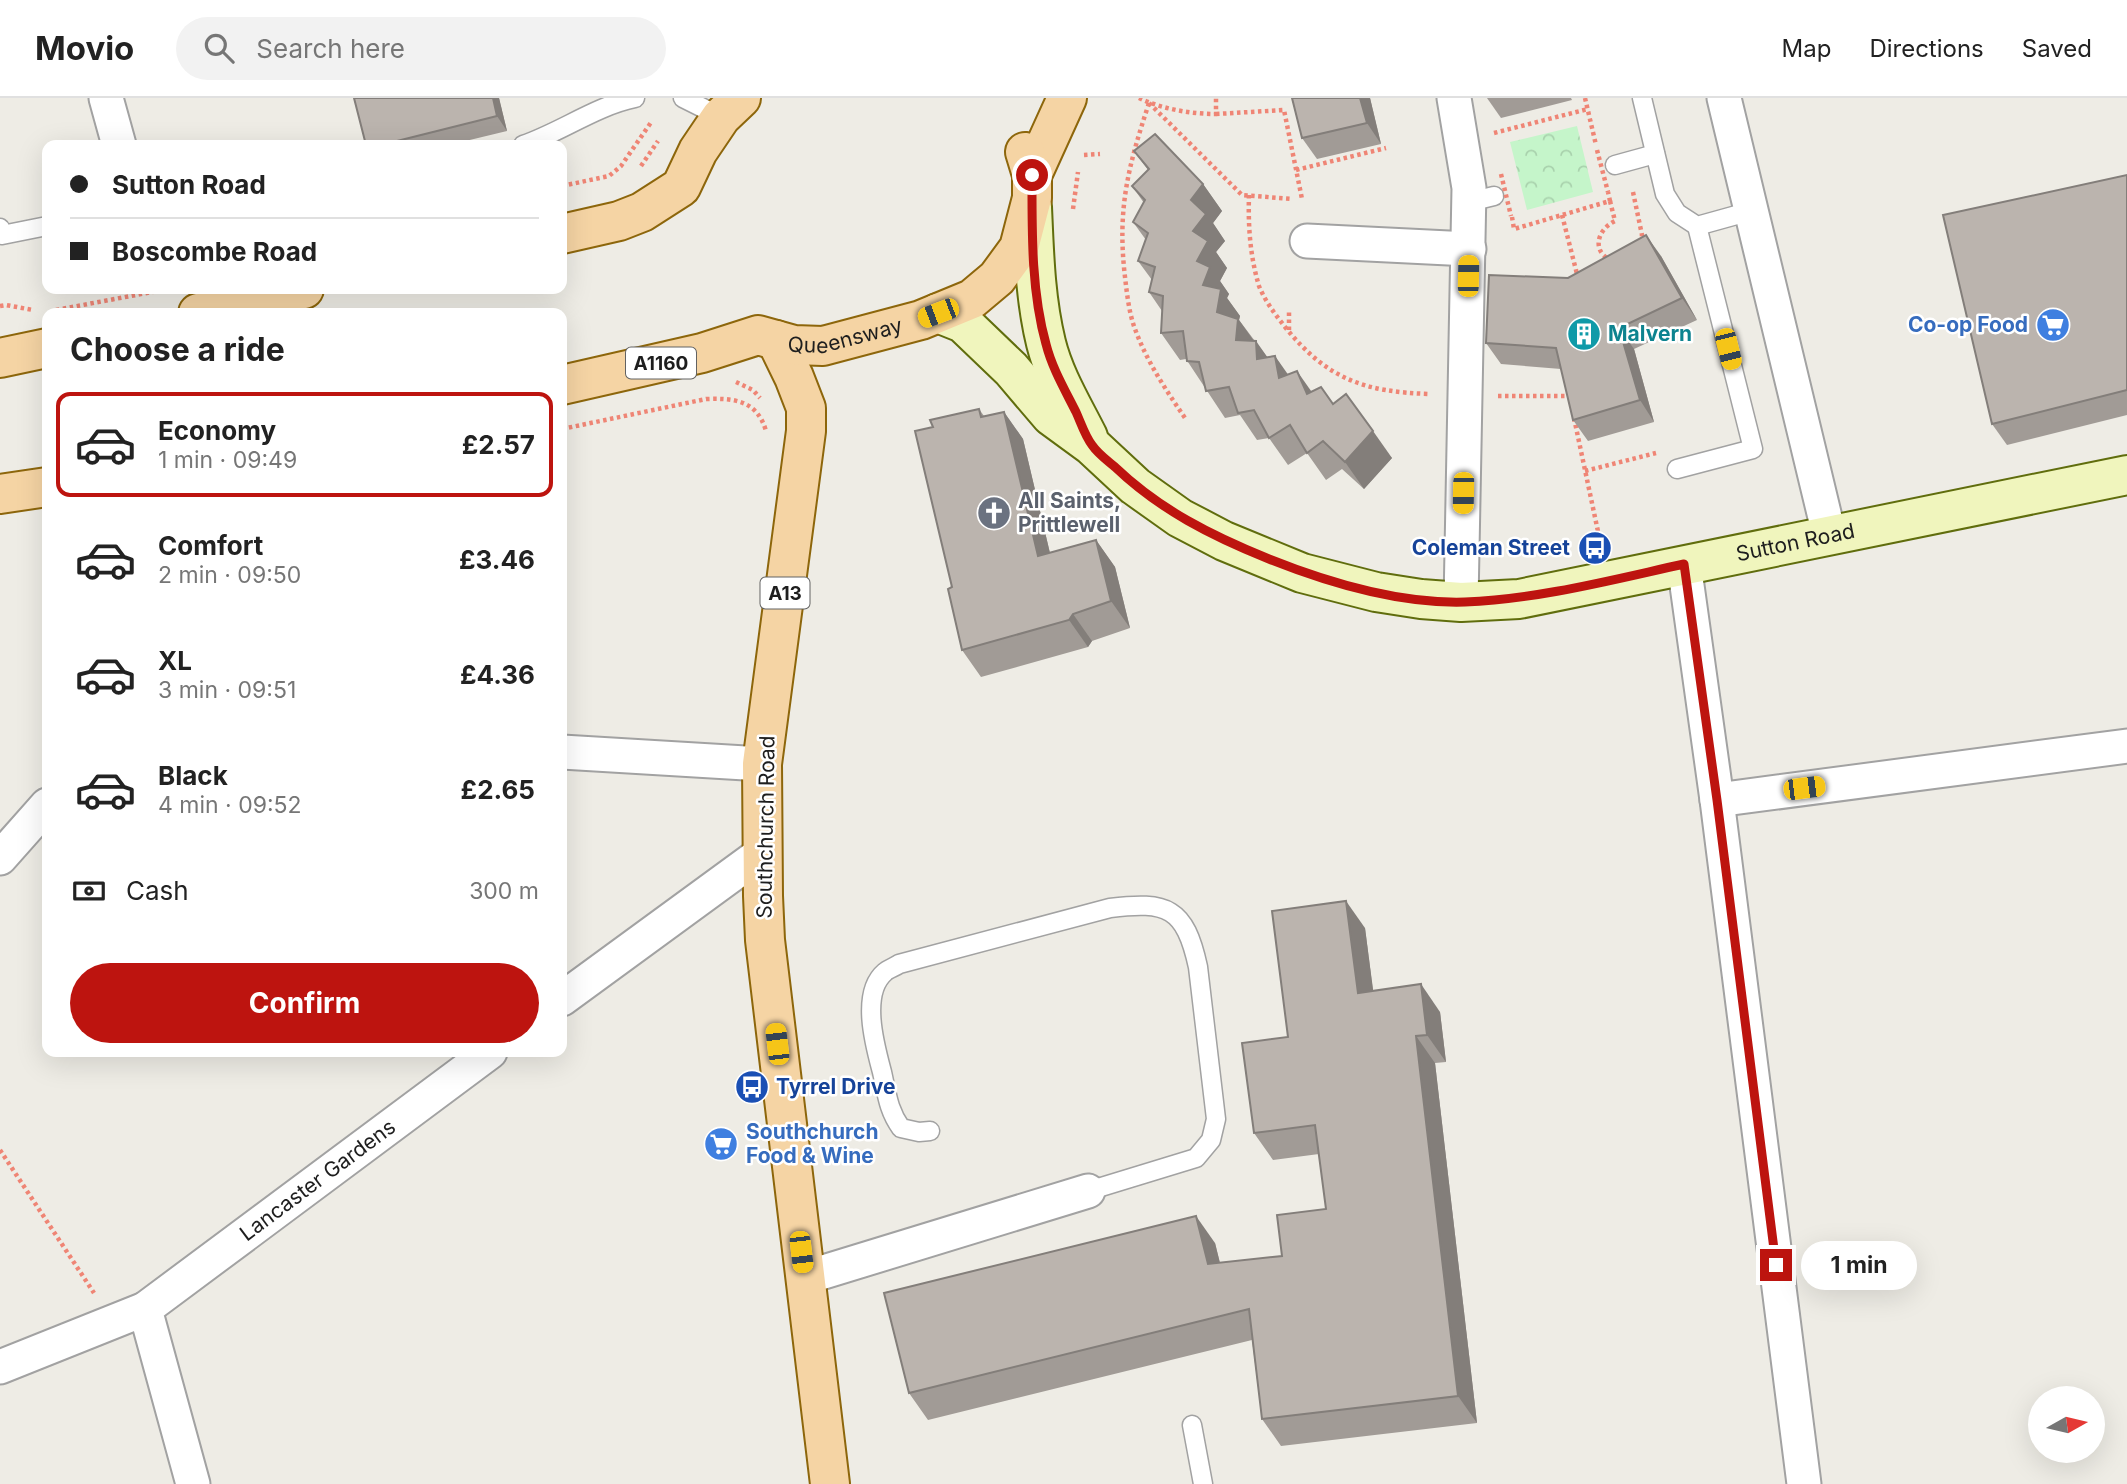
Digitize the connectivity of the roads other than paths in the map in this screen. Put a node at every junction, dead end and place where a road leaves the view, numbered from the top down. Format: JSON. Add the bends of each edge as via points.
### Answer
{"nodes":[{"id":1,"x":106,"y":98,"type":"edge"},
{"id":2,"x":635,"y":98,"type":"edge"},
{"id":3,"x":683,"y":98,"type":"edge"},
{"id":4,"x":1067,"y":98,"type":"edge"},
{"id":5,"x":1642,"y":98,"type":"edge"},
{"id":6,"x":1724,"y":98,"type":"edge"},
{"id":7,"x":1460,"y":100,"type":"edge"},
{"id":8,"x":731,"y":108,"type":"edge"},
{"id":9,"x":118,"y":140,"type":"edge"},
{"id":10,"x":538,"y":140,"type":"edge"},
{"id":11,"x":1655,"y":154,"type":"junction"},
{"id":12,"x":1615,"y":165,"type":"dead end"},
{"id":13,"x":1030,"y":175,"type":"junction"},
{"id":14,"x":1751,"y":211,"type":"junction"},
{"id":15,"x":1697,"y":226,"type":"junction"},
{"id":16,"x":42,"y":227,"type":"edge"},
{"id":17,"x":0,"y":228,"type":"edge"},
{"id":18,"x":567,"y":233,"type":"edge"},
{"id":19,"x":1307,"y":241,"type":"dead end"},
{"id":20,"x":1469,"y":249,"type":"junction"},
{"id":21,"x":282,"y":294,"type":"edge"},
{"id":22,"x":220,"y":308,"type":"edge"},
{"id":23,"x":938,"y":313,"type":"junction"},
{"id":24,"x":767,"y":338,"type":"junction"},
{"id":25,"x":42,"y":349,"type":"edge"},
{"id":26,"x":0,"y":358,"type":"edge"},
{"id":27,"x":567,"y":384,"type":"edge"},
{"id":28,"x":1092,"y":446,"type":"junction"},
{"id":29,"x":1676,"y":469,"type":"dead end"},
{"id":30,"x":2127,"y":475,"type":"edge"},
{"id":31,"x":42,"y":488,"type":"edge"},
{"id":32,"x":0,"y":494,"type":"edge"},
{"id":33,"x":1829,"y":534,"type":"junction"},
{"id":34,"x":1684,"y":564,"type":"junction"},
{"id":35,"x":1461,"y":602,"type":"junction"},
{"id":36,"x":2127,"y":747,"type":"edge"},
{"id":37,"x":567,"y":752,"type":"edge"},
{"id":38,"x":762,"y":764,"type":"junction"},
{"id":39,"x":1717,"y":800,"type":"junction"},
{"id":40,"x":42,"y":811,"type":"edge"},
{"id":41,"x":763,"y":852,"type":"junction"},
{"id":42,"x":0,"y":858,"type":"edge"},
{"id":43,"x":567,"y":995,"type":"edge"},
{"id":44,"x":483,"y":1057,"type":"edge"},
{"id":45,"x":930,"y":1131,"type":"dead end"},
{"id":46,"x":1088,"y":1191,"type":"joint"},
{"id":47,"x":804,"y":1278,"type":"junction"},
{"id":48,"x":145,"y":1309,"type":"junction"},
{"id":49,"x":0,"y":1367,"type":"edge"},
{"id":50,"x":1192,"y":1425,"type":"dead end"},
{"id":51,"x":193,"y":1484,"type":"edge"},
{"id":52,"x":830,"y":1484,"type":"edge"},
{"id":53,"x":1203,"y":1484,"type":"edge"},
{"id":54,"x":1804,"y":1484,"type":"edge"}],
"edges":[{"from":1,"to":9,"type":"street"},
{"from":2,"to":10,"type":"lane"},
{"from":3,"to":8,"type":"lane"},
{"from":4,"to":13,"type":"main road","name":"Queensway"},
{"from":5,"to":11,"type":"lane"},
{"from":6,"to":14,"type":"street"},
{"from":7,"to":20,"type":"street","via":[[1468,172],[1481,199]]},
{"from":8,"to":18,"type":"main road","via":[[698,151],[681,187],[642,212]]},
{"from":11,"to":12,"type":"lane"},
{"from":11,"to":15,"type":"lane","via":[[1665,194],[1677,213]]},
{"from":13,"to":23,"type":"main road","name":"Queensway","via":[[1019,248],[997,278],[972,299]]},
{"from":13,"to":28,"type":"main road","name":"Sutton Road","via":[[1035,272],[1046,345]]},
{"from":14,"to":15,"type":"lane"},
{"from":14,"to":33,"type":"street"},
{"from":15,"to":29,"type":"lane","via":[[1753,449]]},
{"from":16,"to":17,"type":"lane","via":[[2,235]]},
{"from":19,"to":20,"type":"street"},
{"from":20,"to":35,"type":"street"},
{"from":21,"to":22,"type":"main road"},
{"from":23,"to":24,"type":"main road","name":"Queensway","via":[[822,346]]},
{"from":23,"to":28,"type":"main road","name":"Sutton Road","via":[[963,323],[1051,416]]},
{"from":24,"to":27,"type":"main road","number":"A1160"},
{"from":24,"to":38,"type":"main road","name":"Southchurch Road","number":"A13","via":[[794,377],[806,408],[806,431]]},
{"from":25,"to":26,"type":"main road"},
{"from":28,"to":35,"type":"main road","name":"Sutton Road","via":[[1135,486],[1180,518],[1224,541],[1302,573],[1364,589]]},
{"from":30,"to":33,"type":"main road","name":"Sutton Road"},
{"from":31,"to":32,"type":"main road"},
{"from":33,"to":34,"type":"main road","name":"Sutton Road"},
{"from":34,"to":35,"type":"main road","name":"Sutton Road","via":[[1519,599]]},
{"from":34,"to":39,"type":"street"},
{"from":36,"to":39,"type":"street"},
{"from":37,"to":38,"type":"street"},
{"from":38,"to":41,"type":"main road","name":"Southchurch Road","number":"A13"},
{"from":39,"to":54,"type":"street"},
{"from":40,"to":42,"type":"street"},
{"from":41,"to":43,"type":"street"},
{"from":41,"to":47,"type":"main road","name":"Southchurch Road","number":"A13","via":[[765,940]]},
{"from":44,"to":48,"type":"street","name":"Lancaster Gardens"},
{"from":45,"to":46,"type":"lane","via":[[901,1129],[891,1115],[872,1031],[875,988],[884,972],[1110,908],[1162,907],[1182,923],[1193,942],[1216,1119],[1211,1140],[1196,1158]]},
{"from":46,"to":47,"type":"street"},
{"from":47,"to":52,"type":"main road","name":"Southchurch Road","number":"A13"},
{"from":48,"to":49,"type":"street","name":"Lancaster Gardens"},
{"from":48,"to":51,"type":"street"},
{"from":50,"to":53,"type":"lane"}]}
